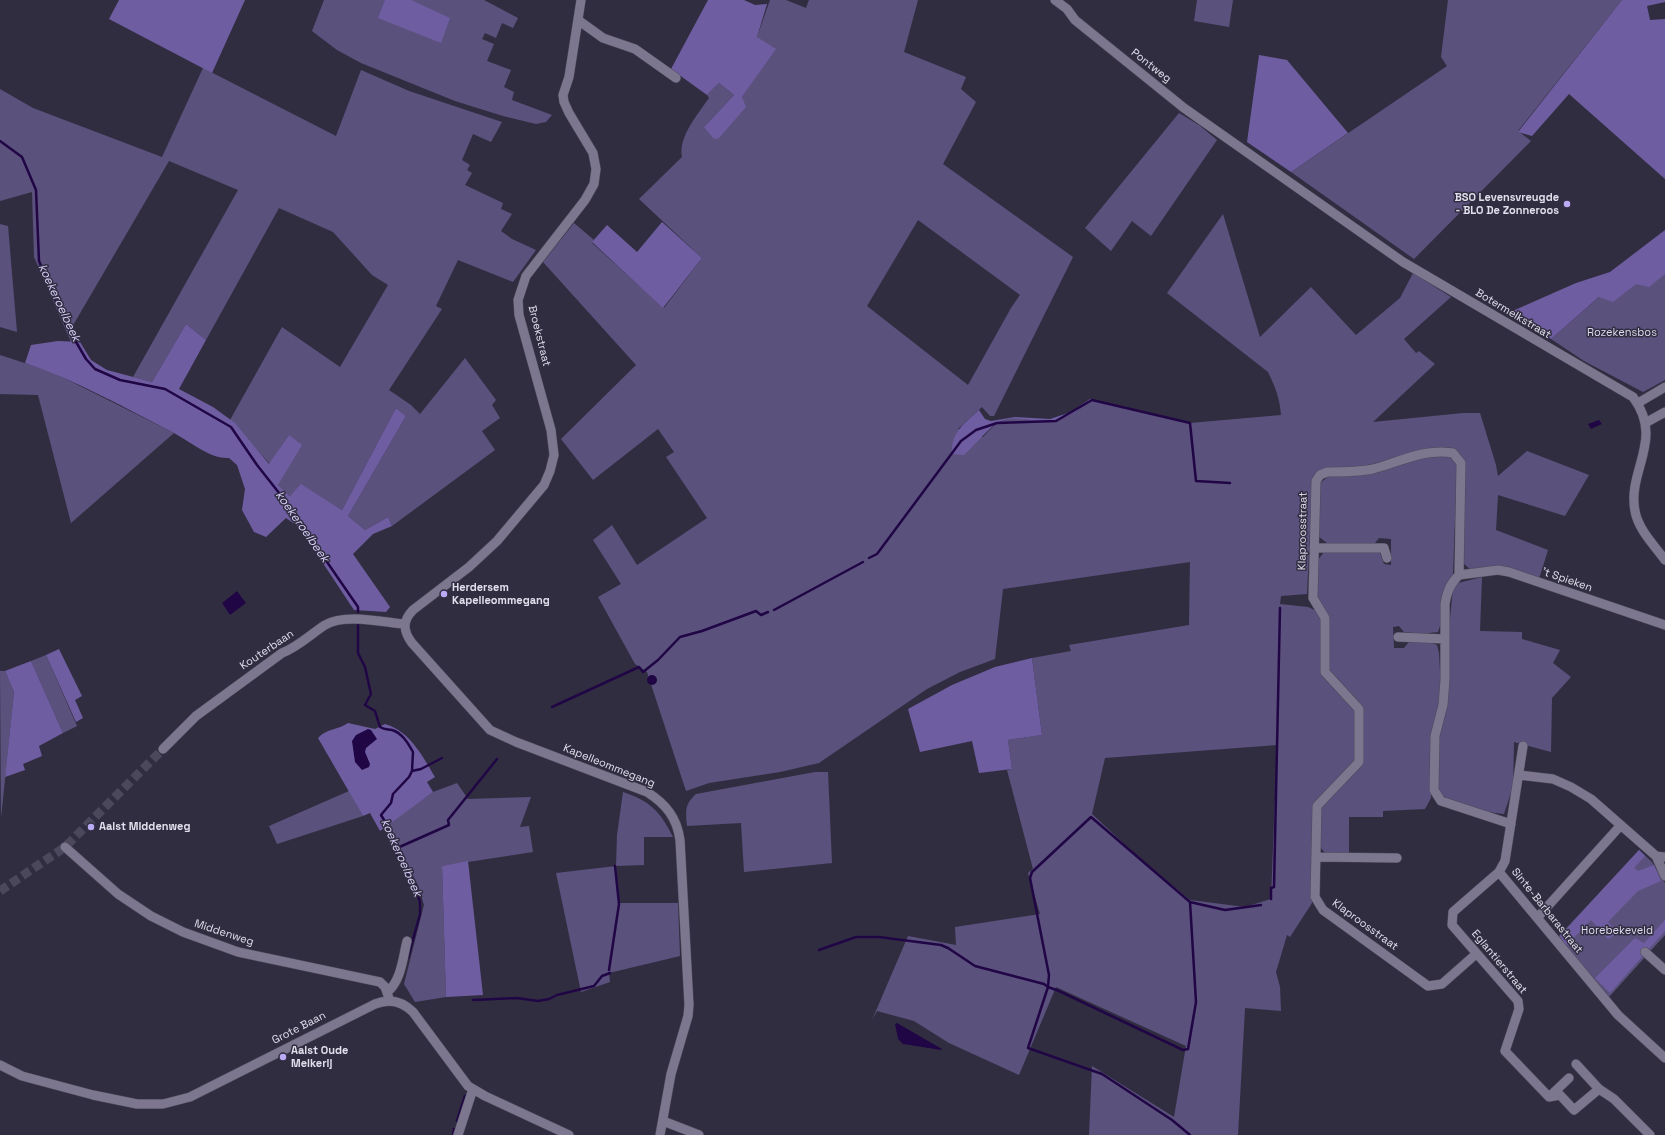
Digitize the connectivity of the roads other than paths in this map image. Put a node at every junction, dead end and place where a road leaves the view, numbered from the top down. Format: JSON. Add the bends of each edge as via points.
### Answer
{"nodes":[{"id":1,"x":581,"y":0,"type":"edge"},
{"id":2,"x":1055,"y":0,"type":"edge"},
{"id":3,"x":578,"y":20,"type":"junction"},
{"id":4,"x":676,"y":78,"type":"dead end"},
{"id":5,"x":1237,"y":146,"type":"joint"},
{"id":6,"x":1665,"y":387,"type":"edge"},
{"id":7,"x":1638,"y":402,"type":"junction"},
{"id":8,"x":1665,"y":412,"type":"edge"},
{"id":9,"x":1647,"y":422,"type":"junction"},
{"id":10,"x":1314,"y":548,"type":"junction"},
{"id":11,"x":1387,"y":558,"type":"dead end"},
{"id":12,"x":1665,"y":560,"type":"edge"},
{"id":13,"x":1459,"y":575,"type":"junction"},
{"id":14,"x":404,"y":624,"type":"junction"},
{"id":15,"x":1665,"y":625,"type":"edge"},
{"id":16,"x":1398,"y":637,"type":"dead end"},
{"id":17,"x":1445,"y":639,"type":"junction"},
{"id":18,"x":1523,"y":746,"type":"dead end"},
{"id":19,"x":163,"y":749,"type":"tunnel mouth"},
{"id":20,"x":1519,"y":775,"type":"junction"},
{"id":21,"x":1511,"y":824,"type":"junction"},
{"id":22,"x":1621,"y":826,"type":"junction"},
{"id":23,"x":65,"y":848,"type":"dead end"},
{"id":24,"x":1316,"y":857,"type":"junction"},
{"id":25,"x":1660,"y":857,"type":"edge"},
{"id":26,"x":1397,"y":858,"type":"dead end"},
{"id":27,"x":1499,"y":872,"type":"junction"},
{"id":28,"x":1665,"y":876,"type":"edge"},
{"id":29,"x":1538,"y":917,"type":"junction"},
{"id":30,"x":407,"y":941,"type":"dead end"},
{"id":31,"x":1645,"y":952,"type":"dead end"},
{"id":32,"x":1476,"y":954,"type":"junction"},
{"id":33,"x":1665,"y":970,"type":"edge"},
{"id":34,"x":389,"y":996,"type":"junction"},
{"id":35,"x":1665,"y":1058,"type":"edge"},
{"id":36,"x":1576,"y":1064,"type":"dead end"},
{"id":37,"x":0,"y":1065,"type":"edge"},
{"id":38,"x":1569,"y":1078,"type":"dead end"},
{"id":39,"x":473,"y":1089,"type":"junction"},
{"id":40,"x":1599,"y":1089,"type":"junction"},
{"id":41,"x":1549,"y":1097,"type":"junction"},
{"id":42,"x":663,"y":1120,"type":"junction"},
{"id":43,"x":458,"y":1135,"type":"edge"},
{"id":44,"x":569,"y":1135,"type":"edge"},
{"id":45,"x":660,"y":1135,"type":"edge"},
{"id":46,"x":699,"y":1135,"type":"edge"},
{"id":47,"x":1650,"y":1135,"type":"edge"}],
"edges":[{"from":1,"to":3,"type":"street","name":"Broekstraat"},
{"from":2,"to":5,"type":"street","name":"Pontweg","via":[[1124,60]]},
{"from":3,"to":4,"type":"street","via":[[604,38],[635,49]]},
{"from":3,"to":14,"type":"street","name":"Broekstraat","via":[[569,77],[563,95],[569,113],[593,153],[596,170],[594,184],[585,200],[526,276],[518,300],[551,430],[554,454],[550,471],[544,485],[497,542],[413,610]]},
{"from":5,"to":7,"type":"street","name":"Botermelkstraat","via":[[1408,265],[1627,393]]},
{"from":6,"to":7,"type":"street"},
{"from":7,"to":9,"type":"street","name":"Botermelkstraat"},
{"from":8,"to":9,"type":"street"},
{"from":9,"to":12,"type":"street","name":"Botermelkstraat","via":[[1650,438],[1635,493],[1634,510],[1644,531]]},
{"from":10,"to":11,"type":"street","via":[[1384,548]]},
{"from":10,"to":13,"type":"street","name":"Klaproosstraat","via":[[1316,482],[1320,475],[1327,472],[1373,469],[1419,454],[1453,453],[1462,468]]},
{"from":10,"to":24,"type":"street","name":"Klaproosstraat","via":[[1313,598],[1325,618],[1325,672],[1359,709],[1359,762],[1317,806]]},
{"from":13,"to":15,"type":"street","name":"'t Spieken","via":[[1498,570],[1509,572]]},
{"from":13,"to":17,"type":"street","via":[[1447,592]]},
{"from":14,"to":19,"type":"street","name":"Kouterbaan","via":[[345,619],[327,624],[282,653],[196,716]]},
{"from":14,"to":42,"type":"street","name":"Kapelleommegang","via":[[412,644],[490,730],[647,792],[665,806],[675,821],[680,840],[689,1005],[671,1074]]},
{"from":16,"to":17,"type":"street"},
{"from":17,"to":21,"type":"street","via":[[1443,705],[1435,736],[1436,796],[1440,801]]},
{"from":18,"to":20,"type":"street","name":"Sinte-Barbarastraat"},
{"from":20,"to":21,"type":"street","name":"Sinte-Barbarastraat"},
{"from":20,"to":22,"type":"street","via":[[1553,779],[1572,787],[1591,799]]},
{"from":21,"to":27,"type":"street","name":"Sinte-Barbarastraat","via":[[1505,861]]},
{"from":22,"to":25,"type":"street"},
{"from":22,"to":29,"type":"street"},
{"from":23,"to":34,"type":"street","name":"Middenweg","via":[[118,894],[151,916],[183,932],[238,952],[380,982]]},
{"from":24,"to":26,"type":"street"},
{"from":24,"to":32,"type":"street","name":"Klaproosstraat","via":[[1316,897],[1323,910],[1428,986],[1442,984]]},
{"from":25,"to":28,"type":"street"},
{"from":27,"to":29,"type":"street","name":"Sinte-Barbarastraat"},
{"from":27,"to":32,"type":"street","name":"Eglantierstraat","via":[[1453,912],[1452,925]]},
{"from":29,"to":35,"type":"street","name":"Sinte-Barbarastraat","via":[[1618,1015]]},
{"from":30,"to":34,"type":"street"},
{"from":31,"to":33,"type":"street"},
{"from":32,"to":41,"type":"street","name":"Eglantierstraat","via":[[1518,1001],[1519,1009],[1506,1051]]},
{"from":34,"to":37,"type":"street","name":"Grote Baan","via":[[190,1097],[163,1104],[137,1104],[93,1095],[22,1076]]},
{"from":34,"to":39,"type":"street","via":[[413,1012],[463,1081]]},
{"from":36,"to":40,"type":"street"},
{"from":38,"to":41,"type":"street"},
{"from":39,"to":43,"type":"street"},
{"from":39,"to":44,"type":"street"},
{"from":40,"to":41,"type":"street","via":[[1574,1110],[1560,1095]]},
{"from":40,"to":47,"type":"street","via":[[1619,1104]]},
{"from":42,"to":45,"type":"street","name":"Kapelleommegang"},
{"from":42,"to":46,"type":"street"}]}
